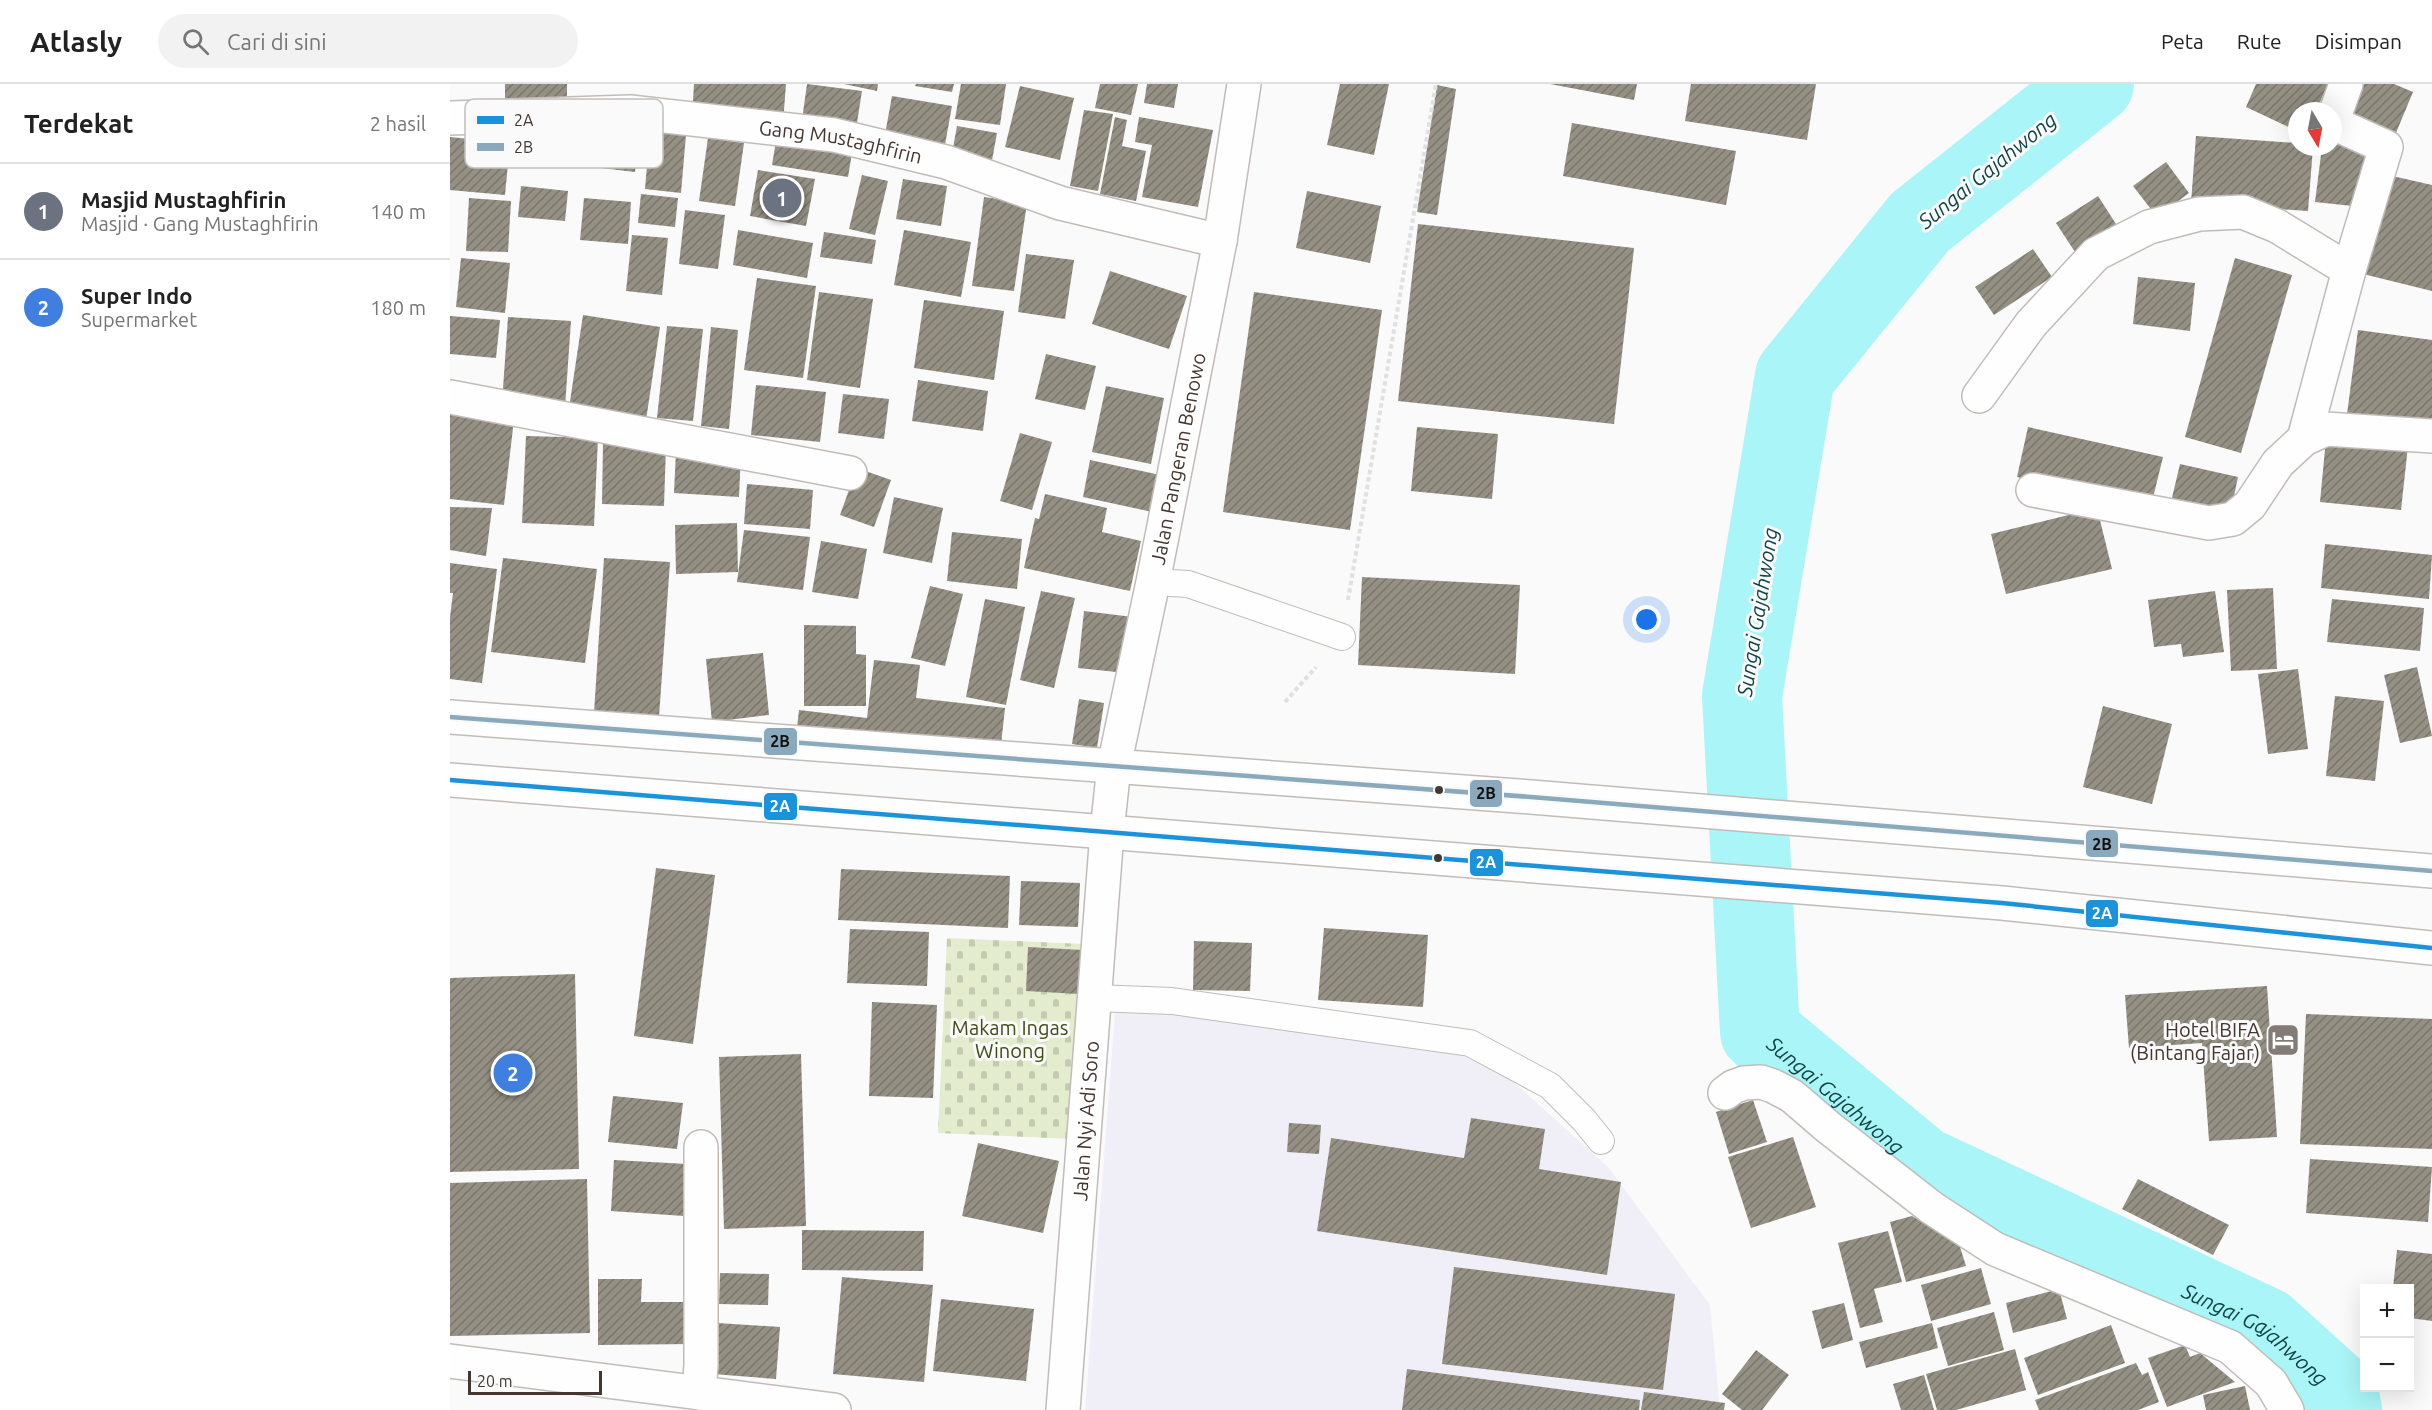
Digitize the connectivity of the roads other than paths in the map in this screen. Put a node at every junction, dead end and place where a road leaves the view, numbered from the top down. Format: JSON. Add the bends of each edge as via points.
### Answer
{"nodes":[{"id":1,"x":1244,"y":84,"type":"edge"},
{"id":2,"x":2346,"y":84,"type":"edge"},
{"id":3,"x":2340,"y":102,"type":"edge"},
{"id":4,"x":663,"y":116,"type":"edge"},
{"id":5,"x":450,"y":118,"type":"edge"},
{"id":6,"x":465,"y":118,"type":"edge"},
{"id":7,"x":2342,"y":125,"type":"edge"},
{"id":8,"x":1220,"y":241,"type":"junction"},
{"id":9,"x":2349,"y":270,"type":"junction"},
{"id":10,"x":450,"y":396,"type":"edge"},
{"id":11,"x":1979,"y":396,"type":"dead end"},
{"id":12,"x":2432,"y":436,"type":"edge"},
{"id":13,"x":2304,"y":439,"type":"junction"},
{"id":14,"x":850,"y":473,"type":"dead end"},
{"id":15,"x":2033,"y":490,"type":"dead end"},
{"id":16,"x":1153,"y":582,"type":"junction"},
{"id":17,"x":1342,"y":637,"type":"road end"},
{"id":18,"x":450,"y":717,"type":"edge"},
{"id":19,"x":1114,"y":766,"type":"junction"},
{"id":20,"x":450,"y":780,"type":"edge"},
{"id":21,"x":1107,"y":832,"type":"junction"},
{"id":22,"x":2432,"y":871,"type":"edge"},
{"id":23,"x":2432,"y":948,"type":"edge"},
{"id":24,"x":1095,"y":998,"type":"junction"},
{"id":25,"x":1725,"y":1093,"type":"dead end"},
{"id":26,"x":1601,"y":1141,"type":"dead end"},
{"id":27,"x":701,"y":1147,"type":"dead end"},
{"id":28,"x":450,"y":1361,"type":"edge"},
{"id":29,"x":699,"y":1393,"type":"junction"},
{"id":30,"x":834,"y":1410,"type":"edge"},
{"id":31,"x":1063,"y":1410,"type":"edge"},
{"id":32,"x":2287,"y":1410,"type":"edge"}],
"edges":[{"from":1,"to":8,"type":"street","name":"Jalan Pangeran Benowo"},
{"from":2,"to":3,"type":"street"},
{"from":4,"to":8,"type":"street","name":"Gang Mustaghfirin","via":[[834,135],[946,162],[1060,203]]},
{"from":5,"to":6,"type":"street","name":"Gang Mustaghfirin"},
{"from":7,"to":9,"type":"street","via":[[2386,147]]},
{"from":8,"to":16,"type":"street","name":"Jalan Pangeran Benowo"},
{"from":9,"to":11,"type":"street","via":[[2277,226],[2243,212],[2199,214],[2149,227],[2096,254],[2031,324]]},
{"from":9,"to":13,"type":"street"},
{"from":10,"to":14,"type":"street"},
{"from":12,"to":13,"type":"street","via":[[2326,429]]},
{"from":13,"to":15,"type":"street","via":[[2278,464],[2250,505],[2232,519],[2209,523]]},
{"from":16,"to":17,"type":"lane","via":[[1188,584]]},
{"from":16,"to":19,"type":"street","name":"Jalan Pangeran Benowo"},
{"from":18,"to":19,"type":"street"},
{"from":19,"to":21,"type":"street","name":"Jalan Pangeran Benowo"},
{"from":19,"to":22,"type":"street"},
{"from":20,"to":21,"type":"street"},
{"from":21,"to":23,"type":"street","via":[[2002,903]]},
{"from":21,"to":24,"type":"street","name":"Jalan Nyi Adi Soro"},
{"from":24,"to":26,"type":"lane","via":[[1172,1001],[1470,1043],[1550,1086]]},
{"from":24,"to":31,"type":"street","name":"Jalan Nyi Adi Soro"},
{"from":25,"to":32,"type":"street","via":[[1733,1087],[1761,1082],[1792,1096],[1932,1208],[1995,1248],[2230,1347],[2271,1383]]},
{"from":27,"to":29,"type":"street"},
{"from":28,"to":29,"type":"street"},
{"from":29,"to":30,"type":"street"}]}
